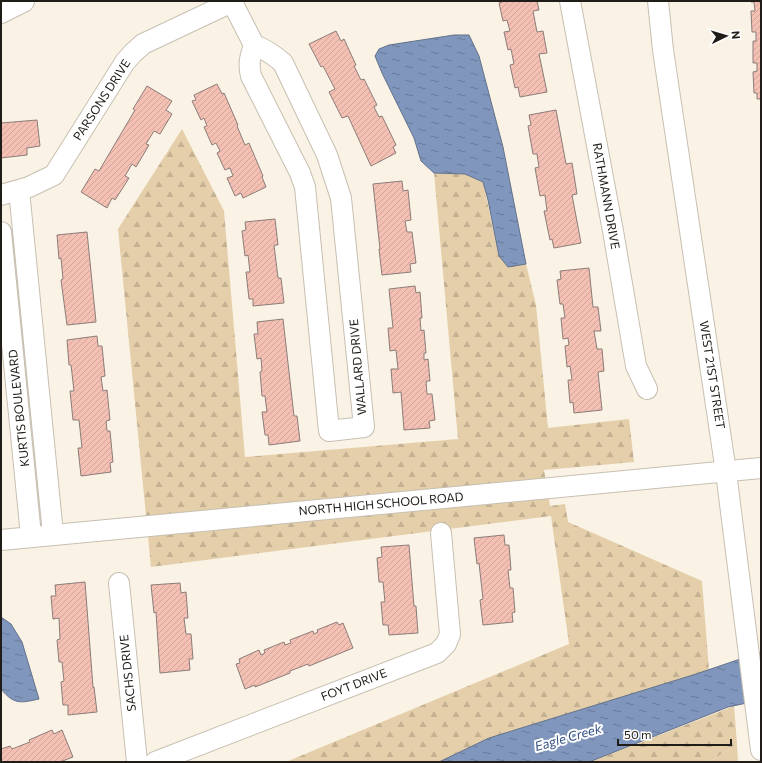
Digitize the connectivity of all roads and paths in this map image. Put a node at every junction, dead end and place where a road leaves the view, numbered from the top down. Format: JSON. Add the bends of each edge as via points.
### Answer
{"nodes":[{"id":1,"x":23,"y":1,"type":"edge"},
{"id":2,"x":233,"y":1,"type":"edge"},
{"id":3,"x":570,"y":1,"type":"edge"},
{"id":4,"x":658,"y":1,"type":"edge"},
{"id":5,"x":1,"y":12,"type":"edge"},
{"id":6,"x":254,"y":45,"type":"junction"},
{"id":7,"x":335,"y":176,"type":"junction"},
{"id":8,"x":305,"y":187,"type":"junction"},
{"id":9,"x":10,"y":192,"type":"edge"},
{"id":10,"x":1,"y":232,"type":"edge"},
{"id":11,"x":30,"y":299,"type":"junction"},
{"id":12,"x":8,"y":301,"type":"junction"},
{"id":13,"x":647,"y":389,"type":"dead end"},
{"id":14,"x":42,"y":415,"type":"junction"},
{"id":15,"x":20,"y":417,"type":"junction"},
{"id":16,"x":761,"y":468,"type":"edge"},
{"id":17,"x":726,"y":472,"type":"junction"},
{"id":18,"x":53,"y":534,"type":"junction"},
{"id":19,"x":441,"y":534,"type":"dead end"},
{"id":20,"x":31,"y":536,"type":"junction"},
{"id":21,"x":1,"y":540,"type":"edge"},
{"id":22,"x":119,"y":583,"type":"dead end"},
{"id":23,"x":761,"y":750,"type":"edge"},
{"id":24,"x":137,"y":762,"type":"edge"},
{"id":25,"x":155,"y":762,"type":"edge"}],
"edges":[{"from":1,"to":5,"type":"highway"},
{"from":2,"to":6,"type":"street"},
{"from":2,"to":9,"type":"street","name":"PARSONS DRIVE","via":[[143,44],[124,62],[54,175],[39,183]]},
{"from":3,"to":13,"type":"street","name":"RATHMANN DRIVE","via":[[636,366]]},
{"from":4,"to":17,"type":"street","name":"WEST 21ST STREET","via":[[663,50]]},
{"from":6,"to":7,"type":"street","name":"WALLARD DRIVE","via":[[274,55],[283,63]]},
{"from":6,"to":8,"type":"street","name":"WALLARD DRIVE","via":[[249,58],[251,76]]},
{"from":7,"to":8,"type":"street"},
{"from":7,"to":8,"type":"street","name":"WALLARD DRIVE","via":[[342,198],[364,428],[329,431]]},
{"from":9,"to":11,"type":"street"},
{"from":10,"to":12,"type":"street","name":"KURTIS BOULEVARD"},
{"from":11,"to":12,"type":"street"},
{"from":11,"to":14,"type":"street"},
{"from":12,"to":15,"type":"street","name":"KURTIS BOULEVARD"},
{"from":14,"to":15,"type":"street"},
{"from":14,"to":18,"type":"street"},
{"from":15,"to":20,"type":"street","name":"KURTIS BOULEVARD"},
{"from":16,"to":17,"type":"street","name":"NORTH HIGH SCHOOL ROAD"},
{"from":17,"to":18,"type":"street","name":"NORTH HIGH SCHOOL ROAD"},
{"from":17,"to":23,"type":"street","name":"WEST 21ST STREET"},
{"from":18,"to":20,"type":"street","name":"NORTH HIGH SCHOOL ROAD"},
{"from":19,"to":25,"type":"street","name":"FOYT DRIVE","via":[[450,634],[442,649],[433,655]]},
{"from":20,"to":21,"type":"street","name":"NORTH HIGH SCHOOL ROAD"},
{"from":22,"to":24,"type":"street","name":"SACHS DRIVE"}]}
